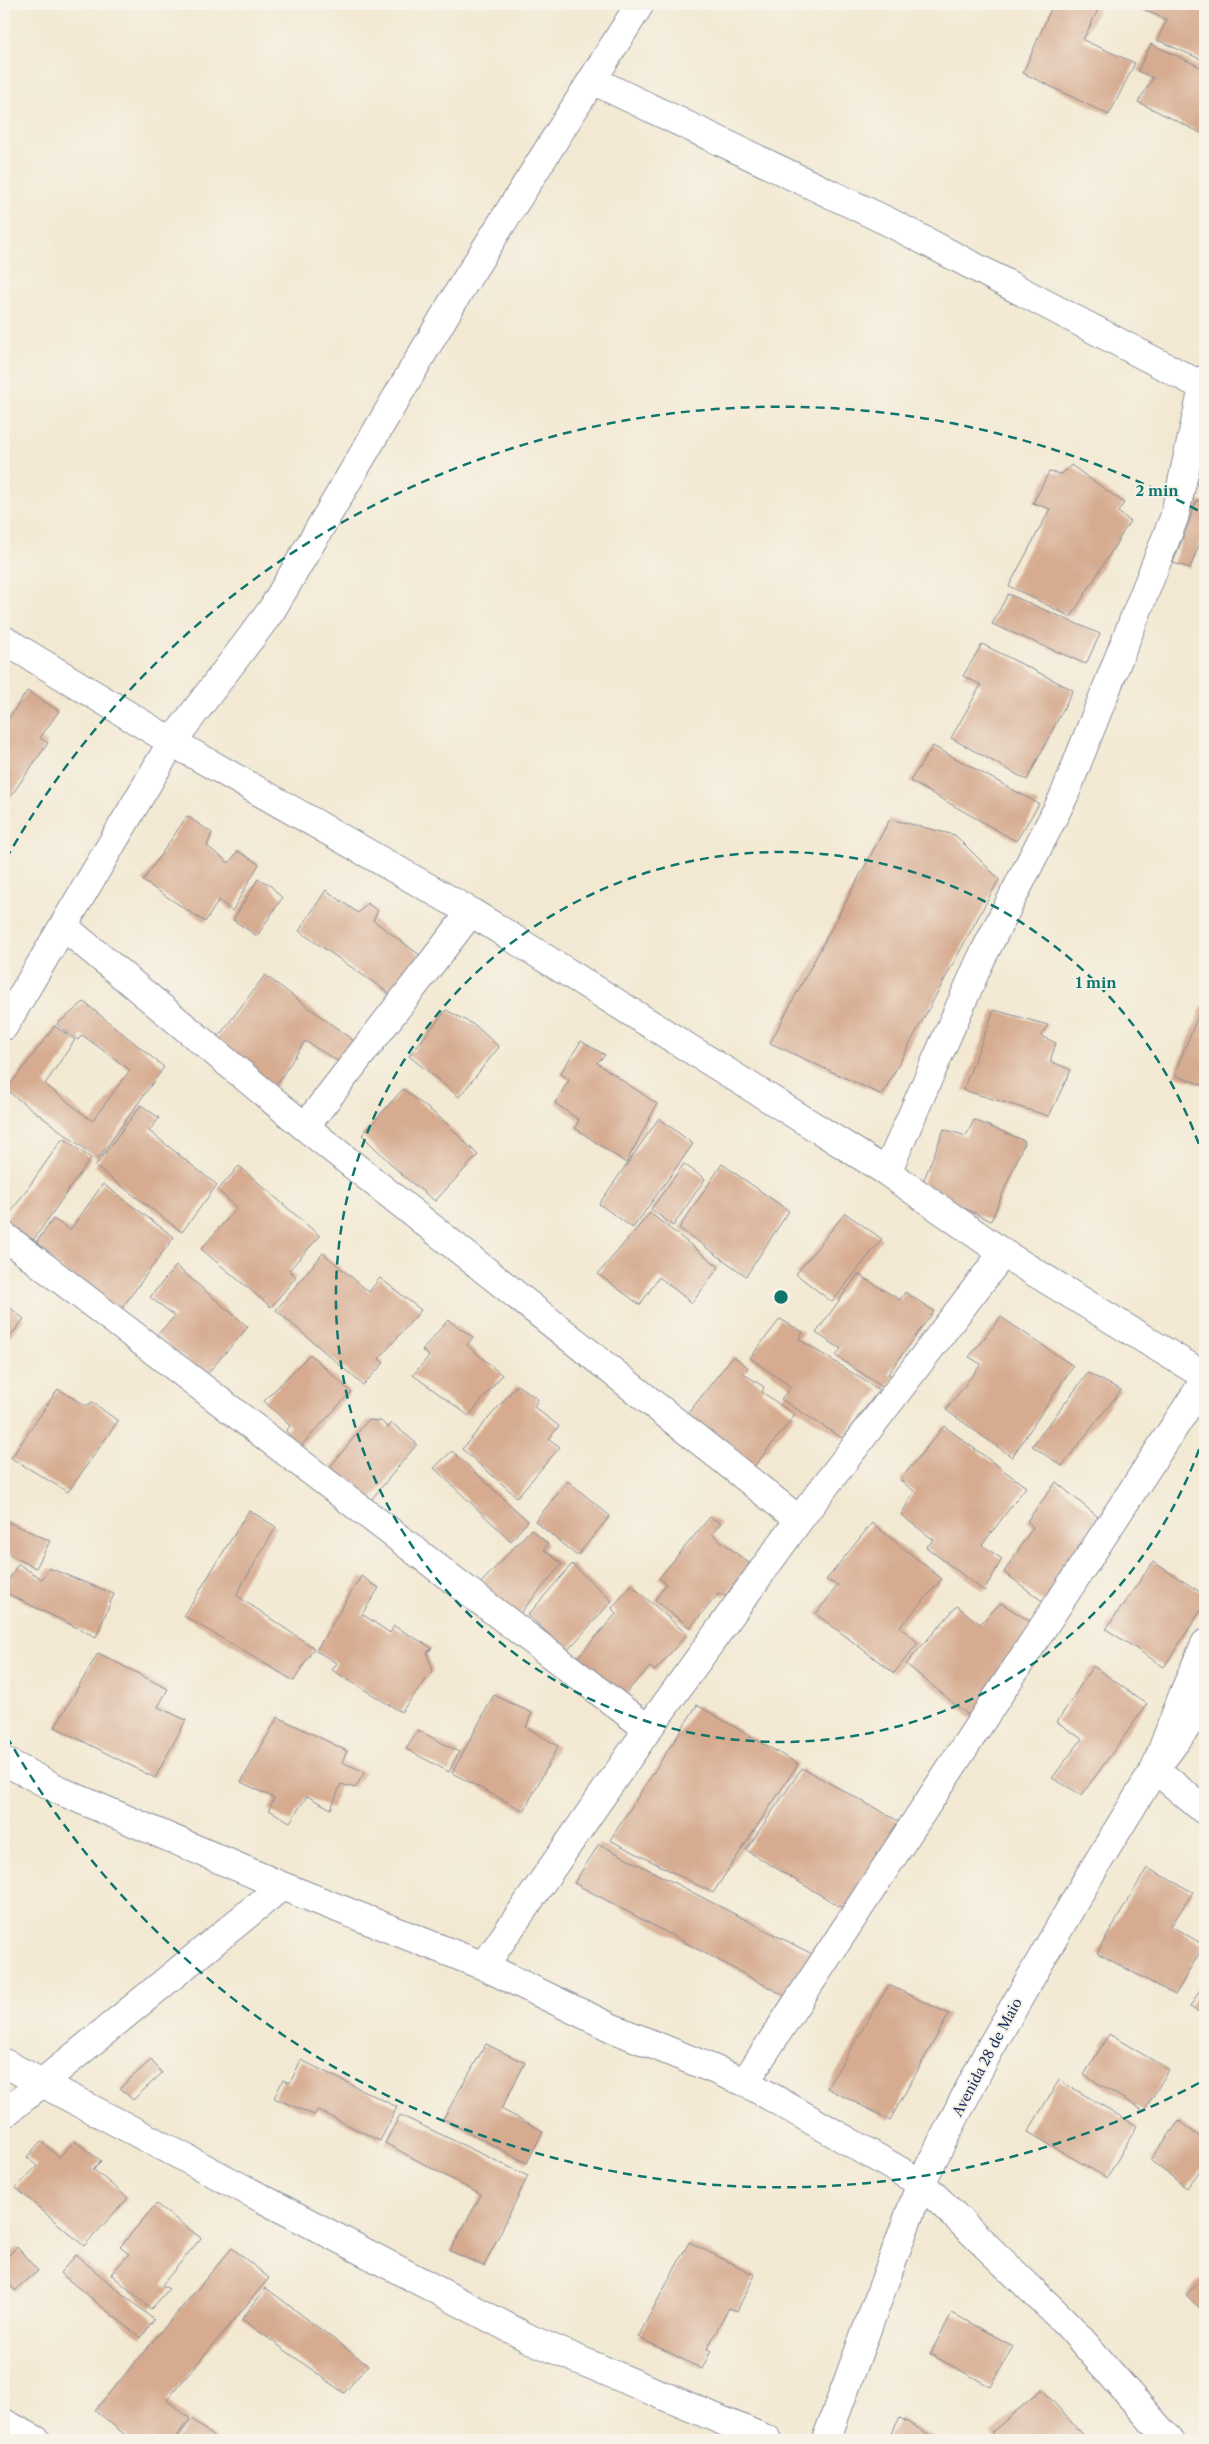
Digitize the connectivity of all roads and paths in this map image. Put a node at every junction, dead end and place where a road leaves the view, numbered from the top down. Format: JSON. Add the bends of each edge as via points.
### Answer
{"nodes":[{"id":1,"x":640,"y":4,"type":"edge"},
{"id":2,"x":592,"y":80,"type":"junction"},
{"id":3,"x":1204,"y":383,"type":"edge"},
{"id":4,"x":4,"y":640,"type":"edge"},
{"id":5,"x":172,"y":742,"type":"junction"},
{"id":6,"x":470,"y":912,"type":"junction"},
{"id":7,"x":63,"y":926,"type":"junction"},
{"id":8,"x":4,"y":1026,"type":"edge"},
{"id":9,"x":305,"y":1127,"type":"junction"},
{"id":10,"x":887,"y":1172,"type":"junction"},
{"id":11,"x":4,"y":1236,"type":"edge"},
{"id":12,"x":1002,"y":1253,"type":"junction"},
{"id":13,"x":1205,"y":1376,"type":"edge"},
{"id":14,"x":1205,"y":1380,"type":"edge"},
{"id":15,"x":799,"y":1520,"type":"junction"},
{"id":16,"x":1205,"y":1644,"type":"edge"},
{"id":17,"x":1205,"y":1702,"type":"edge"},
{"id":18,"x":648,"y":1729,"type":"junction"},
{"id":19,"x":4,"y":1761,"type":"edge"},
{"id":20,"x":1155,"y":1768,"type":"junction"},
{"id":21,"x":1205,"y":1811,"type":"edge"},
{"id":22,"x":282,"y":1886,"type":"junction"},
{"id":23,"x":484,"y":1966,"type":"junction"},
{"id":24,"x":4,"y":2063,"type":"edge"},
{"id":25,"x":42,"y":2082,"type":"junction"},
{"id":26,"x":745,"y":2082,"type":"junction"},
{"id":27,"x":4,"y":2114,"type":"edge"},
{"id":28,"x":921,"y":2183,"type":"junction"},
{"id":29,"x":4,"y":2422,"type":"edge"},
{"id":30,"x":36,"y":2440,"type":"edge"},
{"id":31,"x":768,"y":2440,"type":"edge"},
{"id":32,"x":826,"y":2440,"type":"edge"},
{"id":33,"x":1169,"y":2440,"type":"edge"}],
"edges":[{"from":1,"to":2,"type":"street"},
{"from":2,"to":3,"type":"street","via":[[889,222]]},
{"from":2,"to":5,"type":"street","via":[[461,288],[271,611]]},
{"from":3,"to":10,"type":"street","via":[[1174,518],[1064,796],[980,961]]},
{"from":4,"to":5,"type":"street"},
{"from":5,"to":6,"type":"street"},
{"from":5,"to":7,"type":"street"},
{"from":6,"to":9,"type":"street"},
{"from":6,"to":10,"type":"street"},
{"from":7,"to":8,"type":"street"},
{"from":7,"to":9,"type":"street"},
{"from":9,"to":15,"type":"street"},
{"from":10,"to":12,"type":"street"},
{"from":11,"to":18,"type":"street"},
{"from":12,"to":13,"type":"street"},
{"from":12,"to":15,"type":"street"},
{"from":14,"to":26,"type":"street"},
{"from":15,"to":18,"type":"street"},
{"from":16,"to":20,"type":"street"},
{"from":17,"to":20,"type":"street","name":"Avenida 28 de Maio"},
{"from":18,"to":23,"type":"street"},
{"from":19,"to":22,"type":"street","via":[[62,1792]]},
{"from":20,"to":21,"type":"street"},
{"from":20,"to":28,"type":"street","name":"Avenida 28 de Maio","via":[[988,2052]]},
{"from":22,"to":23,"type":"street"},
{"from":22,"to":25,"type":"street"},
{"from":23,"to":26,"type":"street","via":[[612,2028]]},
{"from":24,"to":25,"type":"street"},
{"from":25,"to":27,"type":"street"},
{"from":25,"to":31,"type":"street","via":[[530,2339]]},
{"from":26,"to":28,"type":"street"},
{"from":28,"to":32,"type":"street","name":"Avenida 28 de Maio"},
{"from":28,"to":33,"type":"street","via":[[1070,2326]]},
{"from":29,"to":30,"type":"street"}]}
